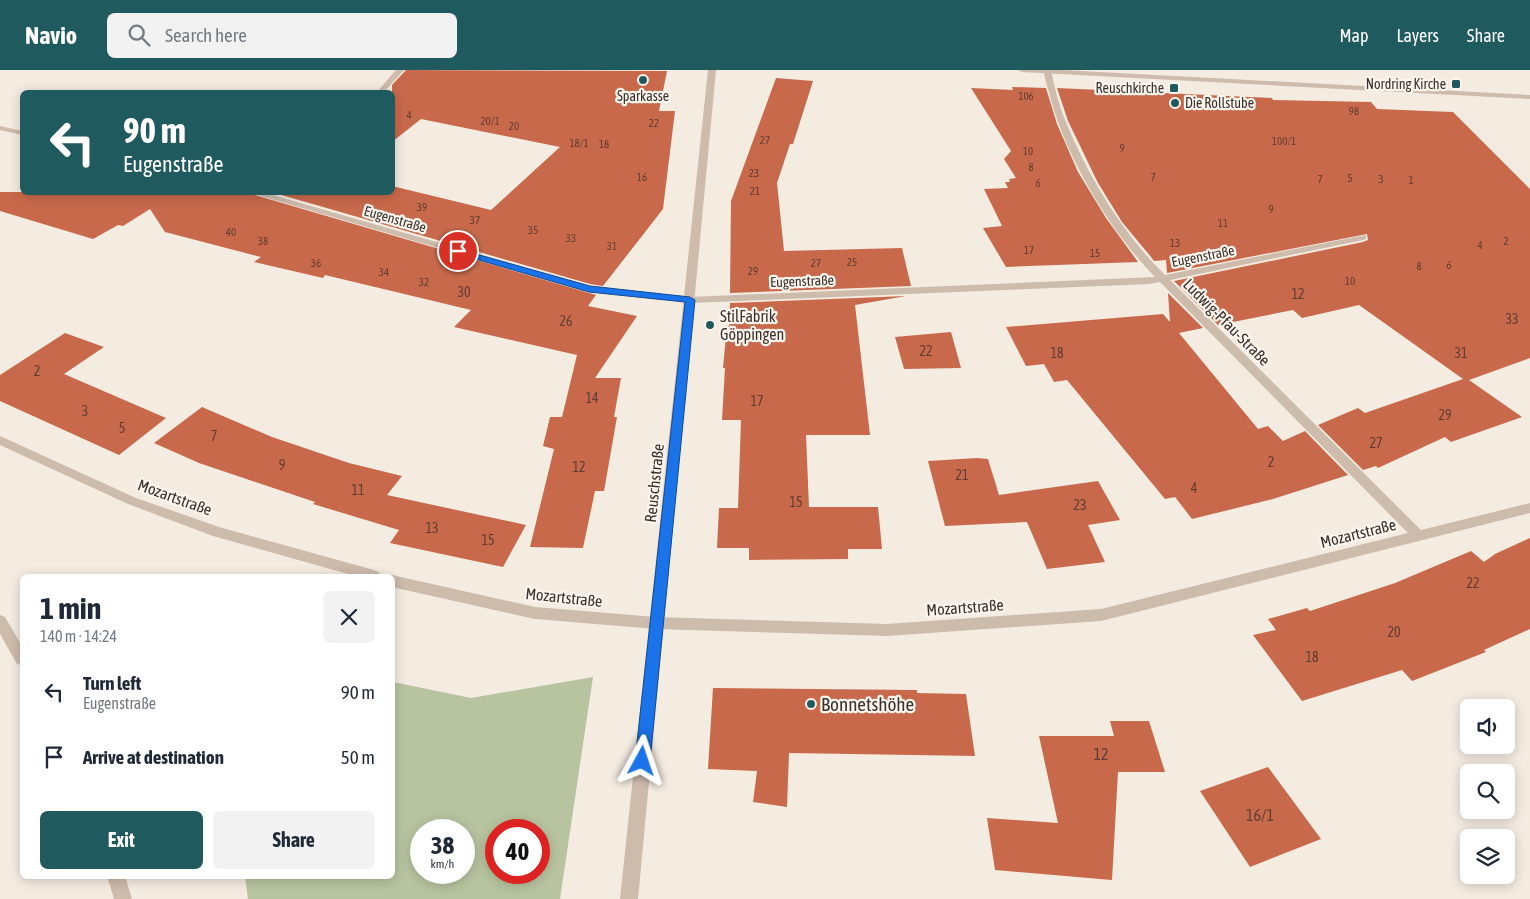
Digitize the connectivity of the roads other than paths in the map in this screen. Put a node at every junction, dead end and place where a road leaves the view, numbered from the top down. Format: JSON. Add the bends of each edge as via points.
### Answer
{"nodes":[{"id":1,"x":400,"y":70,"type":"edge"},
{"id":2,"x":712,"y":70,"type":"edge"},
{"id":3,"x":1022,"y":70,"type":"edge"},
{"id":4,"x":1047,"y":71,"type":"junction"},
{"id":5,"x":382,"y":90,"type":"edge"},
{"id":6,"x":1530,"y":97,"type":"edge"},
{"id":7,"x":0,"y":128,"type":"edge"},
{"id":8,"x":20,"y":133,"type":"edge"},
{"id":9,"x":261,"y":195,"type":"edge"},
{"id":10,"x":1363,"y":237,"type":"dead end"},
{"id":11,"x":1161,"y":278,"type":"junction"},
{"id":12,"x":690,"y":300,"type":"junction"},
{"id":13,"x":0,"y":440,"type":"edge"},
{"id":14,"x":1530,"y":508,"type":"edge"},
{"id":15,"x":1419,"y":536,"type":"junction"},
{"id":16,"x":366,"y":574,"type":"edge"},
{"id":17,"x":395,"y":582,"type":"edge"},
{"id":18,"x":0,"y":621,"type":"edge"},
{"id":19,"x":656,"y":623,"type":"junction"},
{"id":20,"x":20,"y":656,"type":"edge"},
{"id":21,"x":117,"y":879,"type":"edge"},
{"id":22,"x":123,"y":899,"type":"edge"},
{"id":23,"x":629,"y":899,"type":"edge"}],
"edges":[{"from":1,"to":5,"type":"street"},
{"from":2,"to":12,"type":"street","name":"Reuschstraße"},
{"from":3,"to":4,"type":"street"},
{"from":4,"to":6,"type":"street"},
{"from":4,"to":11,"type":"street","name":"Ludwig-Pfau-Straße","via":[[1061,121],[1089,181],[1139,255]]},
{"from":7,"to":8,"type":"street"},
{"from":9,"to":12,"type":"street","name":"Eugenstraße","via":[[589,289]]},
{"from":10,"to":11,"type":"street","name":"Eugenstraße"},
{"from":11,"to":12,"type":"street","name":"Eugenstraße"},
{"from":11,"to":15,"type":"street","name":"Ludwig-Pfau-Straße"},
{"from":12,"to":19,"type":"street","name":"Reuschstraße"},
{"from":13,"to":16,"type":"street","name":"Mozartstraße","via":[[132,501],[209,529]]},
{"from":14,"to":15,"type":"street","name":"Mozartstraße"},
{"from":15,"to":19,"type":"street","name":"Mozartstraße","via":[[1101,614],[886,630]]},
{"from":17,"to":19,"type":"street","name":"Mozartstraße","via":[[534,613]]},
{"from":18,"to":20,"type":"street"},
{"from":19,"to":23,"type":"street","name":"Reuschstraße"},
{"from":21,"to":22,"type":"street"}]}
